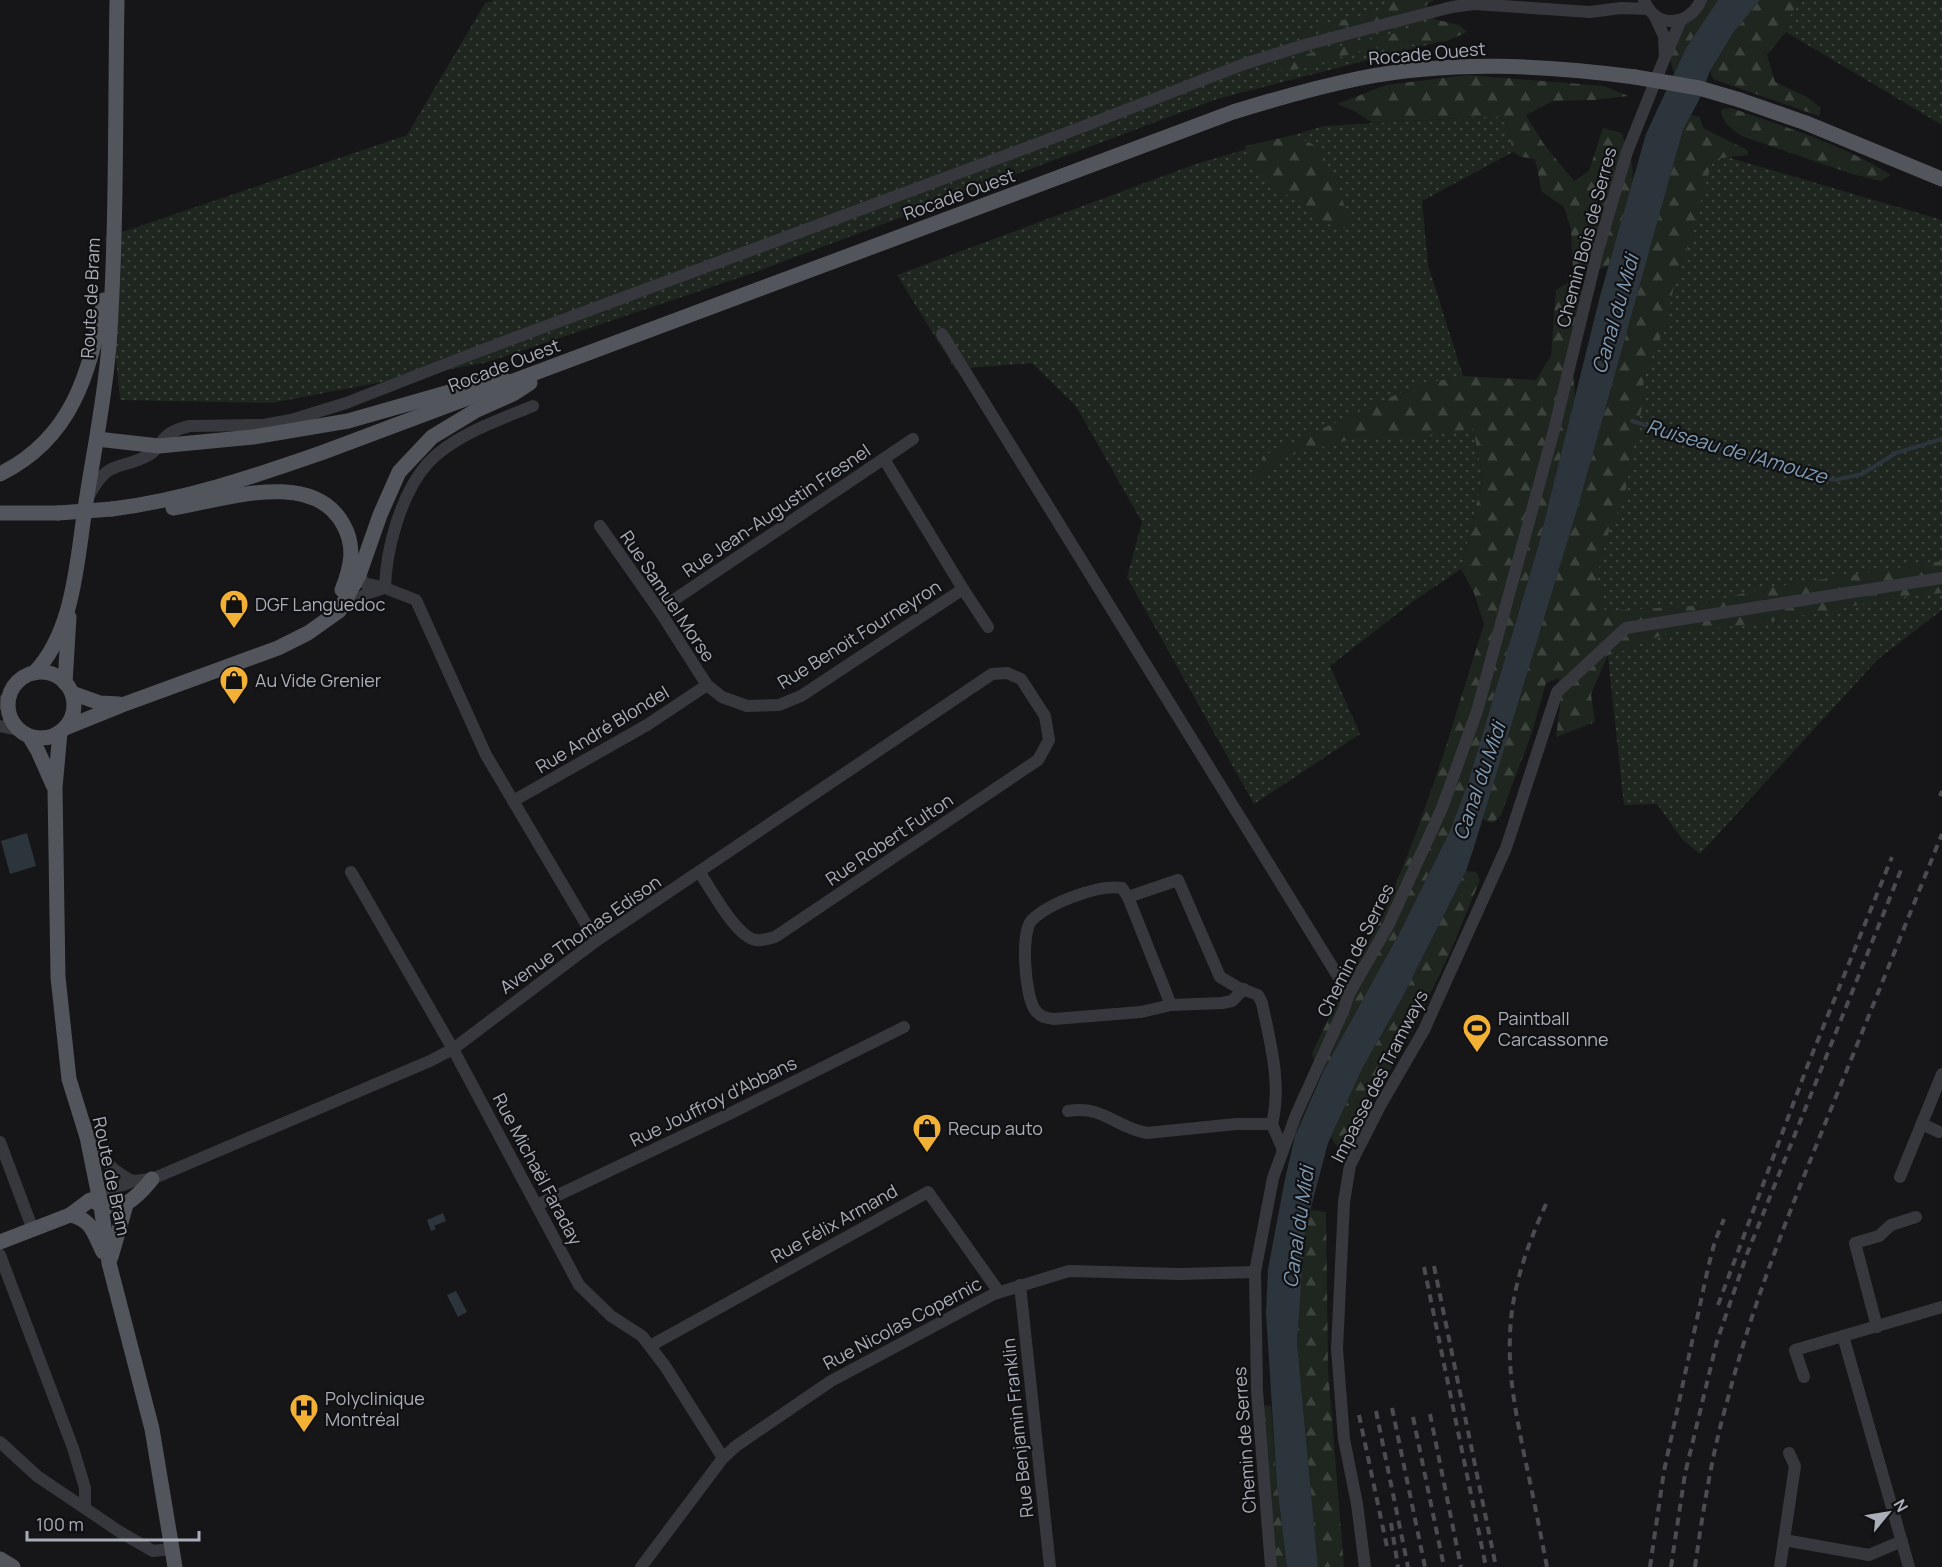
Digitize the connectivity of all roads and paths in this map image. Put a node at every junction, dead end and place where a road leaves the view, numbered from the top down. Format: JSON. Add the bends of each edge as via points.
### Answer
{"nodes":[{"id":1,"x":117,"y":0,"type":"edge"},
{"id":2,"x":1701,"y":0,"type":"edge"},
{"id":3,"x":1625,"y":4,"type":"edge"},
{"id":4,"x":1649,"y":8,"type":"edge"},
{"id":5,"x":1681,"y":20,"type":"junction"},
{"id":6,"x":1665,"y":57,"type":"junction"},
{"id":7,"x":1942,"y":178,"type":"edge"},
{"id":8,"x":113,"y":256,"type":"junction"},
{"id":9,"x":942,"y":334,"type":"dead end"},
{"id":10,"x":558,"y":365,"type":"junction"},
{"id":11,"x":533,"y":406,"type":"dead end"},
{"id":12,"x":1554,"y":430,"type":"joint"},
{"id":13,"x":913,"y":439,"type":"dead end"},
{"id":14,"x":97,"y":440,"type":"junction"},
{"id":15,"x":159,"y":446,"type":"junction"},
{"id":16,"x":884,"y":459,"type":"junction"},
{"id":17,"x":0,"y":474,"type":"edge"},
{"id":18,"x":86,"y":502,"type":"junction"},
{"id":19,"x":144,"y":505,"type":"junction"},
{"id":20,"x":0,"y":513,"type":"edge"},
{"id":21,"x":600,"y":526,"type":"dead end"},
{"id":22,"x":359,"y":575,"type":"junction"},
{"id":23,"x":1942,"y":578,"type":"edge"},
{"id":24,"x":385,"y":588,"type":"junction"},
{"id":25,"x":963,"y":589,"type":"junction"},
{"id":26,"x":71,"y":595,"type":"junction"},
{"id":27,"x":659,"y":610,"type":"junction"},
{"id":28,"x":339,"y":611,"type":"junction"},
{"id":29,"x":320,"y":624,"type":"junction"},
{"id":30,"x":988,"y":627,"type":"dead end"},
{"id":31,"x":34,"y":673,"type":"junction"},
{"id":32,"x":1021,"y":680,"type":"joint"},
{"id":33,"x":707,"y":685,"type":"junction"},
{"id":34,"x":69,"y":688,"type":"junction"},
{"id":35,"x":4,"y":700,"type":"edge"},
{"id":36,"x":122,"y":705,"type":"junction"},
{"id":37,"x":0,"y":726,"type":"edge"},
{"id":38,"x":63,"y":730,"type":"junction"},
{"id":39,"x":24,"y":733,"type":"junction"},
{"id":40,"x":55,"y":788,"type":"junction"},
{"id":41,"x":513,"y":801,"type":"junction"},
{"id":42,"x":351,"y":872,"type":"dead end"},
{"id":43,"x":700,"y":873,"type":"junction"},
{"id":44,"x":1128,"y":897,"type":"junction"},
{"id":45,"x":596,"y":942,"type":"junction"},
{"id":46,"x":1244,"y":989,"type":"junction"},
{"id":47,"x":1348,"y":994,"type":"junction"},
{"id":48,"x":1171,"y":1005,"type":"junction"},
{"id":49,"x":904,"y":1028,"type":"dead end"},
{"id":50,"x":453,"y":1049,"type":"junction"},
{"id":51,"x":1942,"y":1074,"type":"edge"},
{"id":52,"x":69,"y":1079,"type":"junction"},
{"id":53,"x":1068,"y":1111,"type":"dead end"},
{"id":54,"x":1272,"y":1124,"type":"junction"},
{"id":55,"x":1922,"y":1124,"type":"junction"},
{"id":56,"x":1938,"y":1132,"type":"dead end"},
{"id":57,"x":87,"y":1137,"type":"junction"},
{"id":58,"x":0,"y":1142,"type":"edge"},
{"id":59,"x":1283,"y":1150,"type":"junction"},
{"id":60,"x":1900,"y":1177,"type":"dead end"},
{"id":61,"x":152,"y":1179,"type":"junction"},
{"id":62,"x":134,"y":1181,"type":"junction"},
{"id":63,"x":97,"y":1200,"type":"junction"},
{"id":64,"x":126,"y":1205,"type":"junction"},
{"id":65,"x":537,"y":1205,"type":"junction"},
{"id":66,"x":70,"y":1215,"type":"junction"},
{"id":67,"x":1916,"y":1217,"type":"dead end"},
{"id":68,"x":33,"y":1230,"type":"junction"},
{"id":69,"x":0,"y":1242,"type":"edge"},
{"id":70,"x":0,"y":1255,"type":"edge"},
{"id":71,"x":109,"y":1263,"type":"junction"},
{"id":72,"x":1255,"y":1272,"type":"junction"},
{"id":73,"x":1020,"y":1286,"type":"junction"},
{"id":74,"x":999,"y":1292,"type":"junction"},
{"id":75,"x":1942,"y":1307,"type":"edge"},
{"id":76,"x":1877,"y":1327,"type":"junction"},
{"id":77,"x":1843,"y":1336,"type":"junction"},
{"id":78,"x":650,"y":1346,"type":"junction"},
{"id":79,"x":1804,"y":1377,"type":"dead end"},
{"id":80,"x":0,"y":1442,"type":"edge"},
{"id":81,"x":1789,"y":1453,"type":"dead end"},
{"id":82,"x":723,"y":1458,"type":"junction"},
{"id":83,"x":85,"y":1507,"type":"junction"},
{"id":84,"x":1901,"y":1538,"type":"junction"},
{"id":85,"x":1784,"y":1540,"type":"junction"},
{"id":86,"x":171,"y":1549,"type":"junction"},
{"id":87,"x":0,"y":1559,"type":"edge"},
{"id":88,"x":13,"y":1567,"type":"edge"},
{"id":89,"x":175,"y":1567,"type":"edge"},
{"id":90,"x":641,"y":1567,"type":"edge"},
{"id":91,"x":1050,"y":1567,"type":"edge"},
{"id":92,"x":1271,"y":1567,"type":"edge"},
{"id":93,"x":1365,"y":1567,"type":"edge"},
{"id":94,"x":1779,"y":1567,"type":"edge"},
{"id":95,"x":1909,"y":1567,"type":"edge"}],
"edges":[{"from":1,"to":8,"type":"main road","name":"Route de Bram"},
{"from":2,"to":5,"type":"street","via":[[1696,10]]},
{"from":3,"to":4,"type":"street"},
{"from":3,"to":15,"type":"street","via":[[1590,12],[1474,4],[1308,44],[1244,64],[346,403],[272,423],[180,428]]},
{"from":4,"to":5,"type":"street","via":[[1672,21]]},
{"from":4,"to":6,"type":"street","via":[[1664,36]]},
{"from":5,"to":6,"type":"street","name":"Chemin Bois de Serres"},
{"from":6,"to":12,"type":"street","name":"Chemin Bois de Serres","via":[[1627,152],[1598,250]]},
{"from":7,"to":10,"type":"main road","name":"Rocade Ouest","bridge":true,"via":[[1806,123],[1699,88],[1581,70],[1520,67],[1453,68],[1364,77],[1233,112]]},
{"from":8,"to":14,"type":"main road","name":"Route de Bram","via":[[109,347]]},
{"from":8,"to":17,"type":"main road","via":[[93,354],[75,403],[46,442]]},
{"from":9,"to":47,"type":"street"},
{"from":10,"to":15,"type":"main road","via":[[348,422]]},
{"from":10,"to":19,"type":"main road","name":"Rocade Ouest","via":[[255,477]]},
{"from":10,"to":22,"type":"main road","via":[[432,437],[399,472]]},
{"from":11,"to":24,"type":"street","via":[[478,428],[428,463],[400,514],[386,567]]},
{"from":12,"to":47,"type":"street","name":"Chemin de Serres","via":[[1477,711],[1442,808],[1389,924]]},
{"from":13,"to":16,"type":"street","name":"Rue Jean-Augustin Fresnel"},
{"from":14,"to":15,"type":"main road"},
{"from":14,"to":18,"type":"main road","name":"Route de Bram"},
{"from":15,"to":18,"type":"street","via":[[150,455],[104,474]]},
{"from":16,"to":25,"type":"street"},
{"from":16,"to":27,"type":"street","name":"Rue Jean-Augustin Fresnel"},
{"from":18,"to":26,"type":"main road","name":"Route de Bram"},
{"from":19,"to":20,"type":"main road","name":"Rocade Ouest","bridge":true,"via":[[58,513]]},
{"from":19,"to":29,"type":"main road","via":[[165,509],[263,492],[299,492],[321,501],[338,515],[349,535],[352,555],[339,596]]},
{"from":21,"to":27,"type":"street","name":"Rue Samuel Morse"},
{"from":22,"to":24,"type":"street","via":[[364,583]]},
{"from":22,"to":28,"type":"main road"},
{"from":23,"to":93,"type":"street","name":"Impasse des Tramways","via":[[1626,628],[1557,692],[1506,848],[1424,1030],[1350,1165],[1344,1202],[1337,1349],[1344,1438]]},
{"from":24,"to":28,"type":"street","via":[[366,594]]},
{"from":24,"to":41,"type":"street","via":[[416,600],[486,755]]},
{"from":25,"to":30,"type":"street"},
{"from":25,"to":33,"type":"street","name":"Rue Benoit Fourneyron","via":[[801,696],[780,705],[747,706],[722,698]]},
{"from":26,"to":31,"type":"main road","name":"Route de Bram","via":[[61,629],[46,660]]},
{"from":26,"to":34,"type":"main road","name":"Route de Bram"},
{"from":27,"to":33,"type":"street","name":"Rue Samuel Morse"},
{"from":28,"to":29,"type":"main road"},
{"from":29,"to":36,"type":"main road","via":[[278,648]]},
{"from":31,"to":34,"type":"main road","via":[[51,673]]},
{"from":31,"to":35,"type":"main road","name":"Route de Bram","via":[[18,681]]},
{"from":32,"to":43,"type":"street","name":"Avenue Thomas Edison","via":[[1007,673],[992,674],[971,686]]},
{"from":32,"to":43,"type":"street","name":"Rue Robert Fulton","via":[[1045,716],[1049,740],[1038,760],[775,937],[756,940],[740,931]]},
{"from":33,"to":41,"type":"street","name":"Rue André Blondel","via":[[647,725]]},
{"from":34,"to":36,"type":"main road","via":[[100,703]]},
{"from":34,"to":38,"type":"main road","name":"Route de Bram","via":[[74,711]]},
{"from":35,"to":39,"type":"main road","name":"Route de Bram","via":[[9,715]]},
{"from":36,"to":38,"type":"main road"},
{"from":37,"to":39,"type":"street"},
{"from":38,"to":39,"type":"main road","via":[[40,738]]},
{"from":38,"to":40,"type":"main road","name":"Route de Bram"},
{"from":39,"to":40,"type":"main road","name":"Route de Bram","via":[[38,751]]},
{"from":40,"to":52,"type":"main road","name":"Route de Bram","via":[[58,977]]},
{"from":41,"to":45,"type":"street"},
{"from":42,"to":50,"type":"street","name":"Rue Michaël Faraday"},
{"from":43,"to":45,"type":"street","name":"Avenue Thomas Edison"},
{"from":44,"to":46,"type":"street","via":[[1178,880],[1220,977]]},
{"from":44,"to":48,"type":"street"},
{"from":44,"to":48,"type":"street","via":[[1122,888],[1113,886],[1074,895],[1031,920],[1026,935],[1025,971],[1033,1008],[1043,1018],[1054,1019],[1141,1012]]},
{"from":45,"to":50,"type":"street","name":"Avenue Thomas Edison"},
{"from":46,"to":48,"type":"street","via":[[1232,1001]]},
{"from":46,"to":54,"type":"street","via":[[1258,994],[1262,1003],[1274,1061],[1276,1107]]},
{"from":47,"to":59,"type":"street","name":"Chemin de Serres"},
{"from":49,"to":65,"type":"street","name":"Rue Jouffroy d'Abbans"},
{"from":50,"to":61,"type":"street","name":"Avenue Thomas Edison"},
{"from":50,"to":65,"type":"street","name":"Rue Michaël Faraday"},
{"from":51,"to":55,"type":"street"},
{"from":52,"to":57,"type":"main road","name":"Route de Bram"},
{"from":52,"to":63,"type":"main road","via":[[74,1123]]},
{"from":53,"to":54,"type":"street","via":[[1095,1110],[1134,1131],[1146,1133]]},
{"from":54,"to":59,"type":"street"},
{"from":55,"to":56,"type":"street"},
{"from":55,"to":60,"type":"street"},
{"from":57,"to":62,"type":"street","via":[[105,1163]]},
{"from":57,"to":63,"type":"main road","name":"Route de Bram"},
{"from":58,"to":68,"type":"street"},
{"from":59,"to":72,"type":"street","name":"Chemin de Serres","via":[[1273,1178]]},
{"from":61,"to":62,"type":"street","name":"Avenue Thomas Edison"},
{"from":61,"to":64,"type":"main road"},
{"from":62,"to":63,"type":"street","name":"Avenue Thomas Edison"},
{"from":63,"to":64,"type":"main road","via":[[110,1208]]},
{"from":63,"to":66,"type":"main road"},
{"from":63,"to":71,"type":"main road","name":"Route de Bram"},
{"from":64,"to":71,"type":"main road"},
{"from":65,"to":78,"type":"street","name":"Rue Michaël Faraday","via":[[579,1285]]},
{"from":66,"to":68,"type":"main road"},
{"from":66,"to":71,"type":"main road","via":[[88,1222]]},
{"from":67,"to":76,"type":"street","via":[[1855,1243]]},
{"from":68,"to":69,"type":"main road"},
{"from":70,"to":83,"type":"street","via":[[73,1448],[85,1488]]},
{"from":71,"to":86,"type":"main road","name":"Route de Bram","via":[[152,1430]]},
{"from":72,"to":73,"type":"street","name":"Rue Nicolas Copernic","via":[[1068,1271]]},
{"from":72,"to":92,"type":"street","name":"Chemin de Serres","via":[[1257,1391]]},
{"from":73,"to":74,"type":"street","name":"Rue Nicolas Copernic"},
{"from":73,"to":91,"type":"street","name":"Rue Benjamin Franklin"},
{"from":74,"to":78,"type":"street","name":"Rue Félix Armand","via":[[928,1192]]},
{"from":74,"to":82,"type":"street","name":"Rue Nicolas Copernic","via":[[831,1381]]},
{"from":75,"to":76,"type":"street"},
{"from":76,"to":77,"type":"street"},
{"from":77,"to":79,"type":"street","via":[[1795,1350]]},
{"from":77,"to":84,"type":"street"},
{"from":78,"to":82,"type":"street","name":"Rue Michaël Faraday"},
{"from":80,"to":83,"type":"street","via":[[37,1476]]},
{"from":81,"to":85,"type":"street","via":[[1795,1466]]},
{"from":82,"to":90,"type":"street","name":"Rue Nicolas Copernic"},
{"from":83,"to":86,"type":"street","via":[[153,1551]]},
{"from":84,"to":85,"type":"street","via":[[1869,1555]]},
{"from":84,"to":95,"type":"street"},
{"from":85,"to":94,"type":"street"},
{"from":86,"to":89,"type":"main road","name":"Route de Bram"},
{"from":87,"to":88,"type":"main road"}]}
